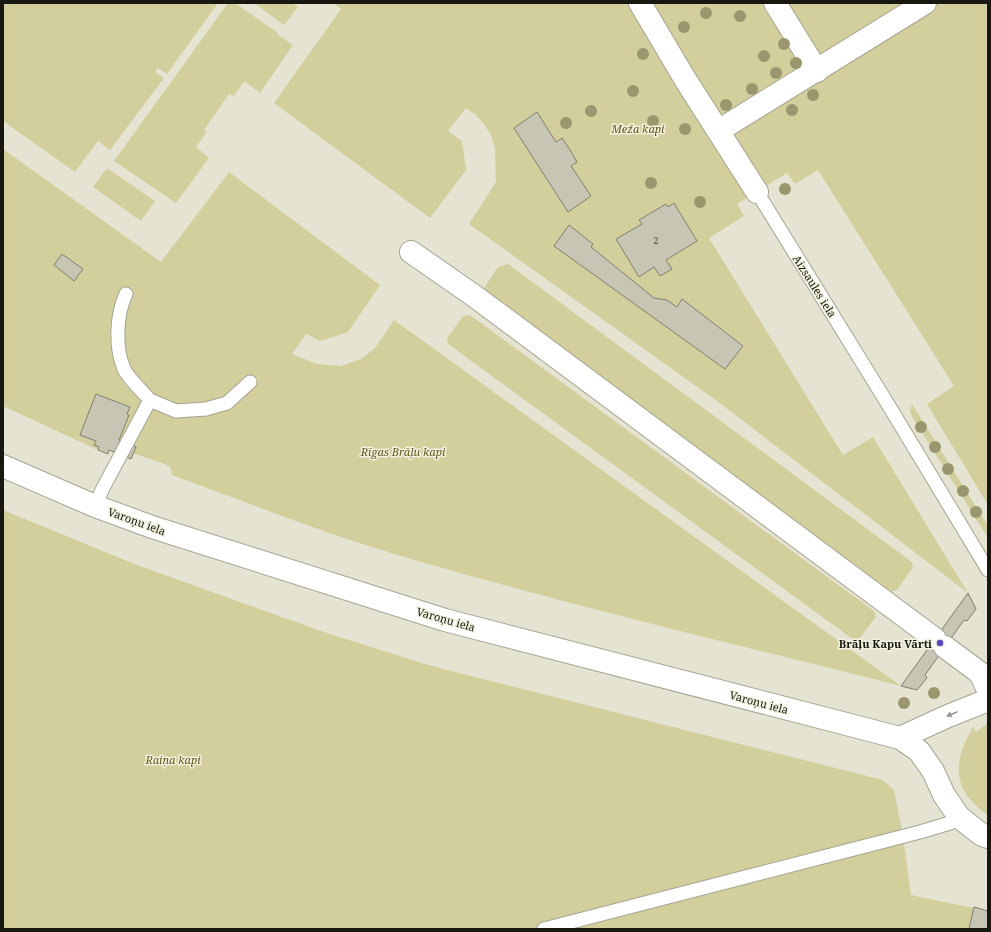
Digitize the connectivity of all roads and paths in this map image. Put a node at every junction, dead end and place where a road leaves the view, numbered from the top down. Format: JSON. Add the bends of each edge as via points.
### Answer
{"nodes":[{"id":1,"x":640,"y":3,"type":"edge"},
{"id":2,"x":775,"y":3,"type":"edge"},
{"id":3,"x":926,"y":3,"type":"edge"},
{"id":4,"x":817,"y":71,"type":"junction"},
{"id":5,"x":718,"y":131,"type":"junction"},
{"id":6,"x":757,"y":192,"type":"joint"},
{"id":7,"x":410,"y":252,"type":"dead end"},
{"id":8,"x":126,"y":294,"type":"dead end"},
{"id":9,"x":250,"y":382,"type":"dead end"},
{"id":10,"x":150,"y":400,"type":"junction"},
{"id":11,"x":3,"y":466,"type":"edge"},
{"id":12,"x":95,"y":506,"type":"junction"},
{"id":13,"x":988,"y":570,"type":"edge"},
{"id":14,"x":988,"y":690,"type":"edge"},
{"id":15,"x":988,"y":700,"type":"edge"},
{"id":16,"x":900,"y":738,"type":"junction"},
{"id":17,"x":959,"y":817,"type":"junction"},
{"id":18,"x":988,"y":837,"type":"edge"},
{"id":19,"x":544,"y":929,"type":"edge"}],
"edges":[{"from":1,"to":5,"type":"street","name":"Aizsaules iela"},
{"from":2,"to":4,"type":"street"},
{"from":3,"to":4,"type":"street"},
{"from":4,"to":5,"type":"street"},
{"from":5,"to":6,"type":"street","name":"Aizsaules iela"},
{"from":6,"to":13,"type":"lane","name":"Aizsaules iela"},
{"from":7,"to":14,"type":"street","via":[[480,300],[940,643],[980,674]]},
{"from":8,"to":10,"type":"lane","via":[[120,314],[117,344],[125,370]]},
{"from":9,"to":10,"type":"lane","via":[[227,403],[206,409],[176,411]]},
{"from":10,"to":12,"type":"lane"},
{"from":11,"to":12,"type":"street","name":"Varoņu iela"},
{"from":12,"to":16,"type":"street","name":"Varoņu iela","via":[[152,527],[445,620]]},
{"from":15,"to":16,"type":"street","one_way":true},
{"from":16,"to":17,"type":"street","name":"Varoņu iela","via":[[919,751]]},
{"from":17,"to":18,"type":"street","name":"Varoņu iela"},
{"from":17,"to":19,"type":"lane","via":[[950,823],[920,832]]}]}
